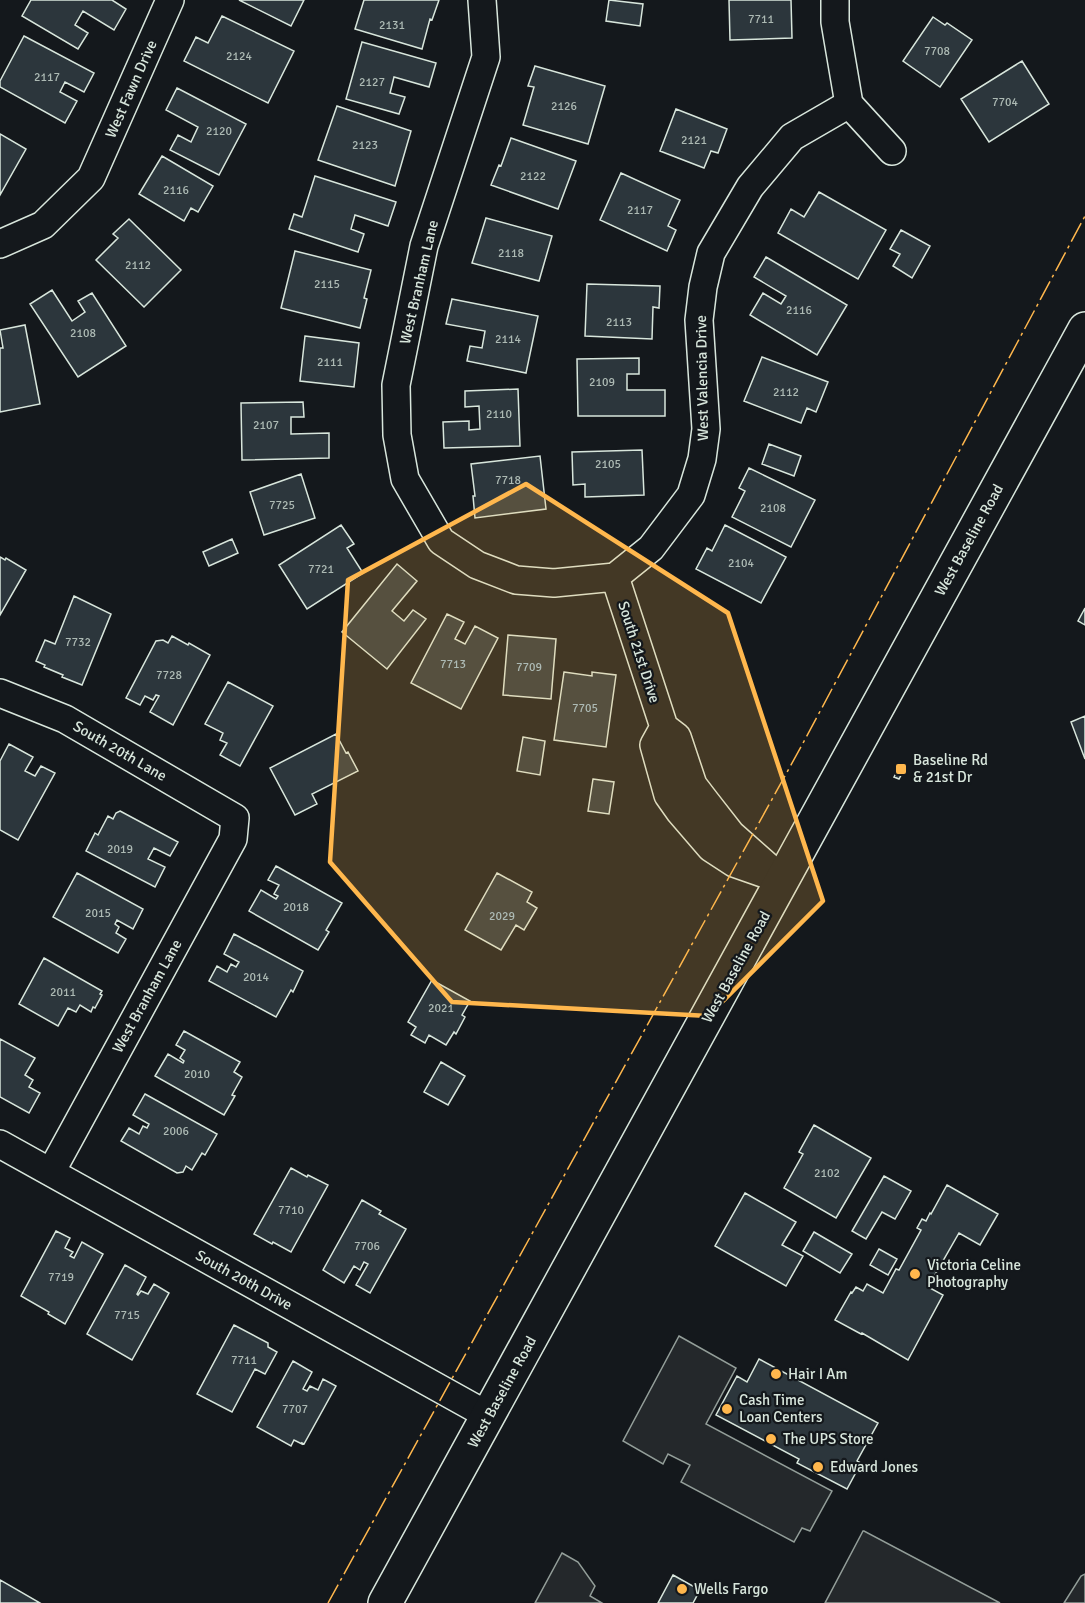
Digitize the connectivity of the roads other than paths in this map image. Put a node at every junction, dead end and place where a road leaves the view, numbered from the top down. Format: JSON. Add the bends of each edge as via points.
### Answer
{"nodes":[{"id":1,"x":170,"y":0,"type":"edge"},
{"id":2,"x":482,"y":0,"type":"edge"},
{"id":3,"x":835,"y":0,"type":"edge"},
{"id":4,"x":849,"y":104,"type":"junction"},
{"id":5,"x":892,"y":151,"type":"dead end"},
{"id":6,"x":0,"y":244,"type":"edge"},
{"id":7,"x":1085,"y":329,"type":"edge"},
{"id":8,"x":615,"y":577,"type":"junction"},
{"id":9,"x":0,"y":693,"type":"edge"},
{"id":10,"x":664,"y":727,"type":"junction"},
{"id":11,"x":693,"y":785,"type":"junction"},
{"id":12,"x":668,"y":795,"type":"junction"},
{"id":13,"x":235,"y":818,"type":"joint"},
{"id":14,"x":783,"y":880,"type":"junction"},
{"id":15,"x":0,"y":1144,"type":"edge"},
{"id":16,"x":51,"y":1172,"type":"junction"},
{"id":17,"x":489,"y":1416,"type":"junction"},
{"id":18,"x":386,"y":1603,"type":"edge"}],
"edges":[{"from":1,"to":6,"type":"street","name":"West Fawn Drive","via":[[91,178],[43,225]]},
{"from":2,"to":8,"type":"street","name":"West Branham Lane","via":[[486,57],[424,246],[396,385],[397,435],[405,479],[441,541],[477,565],[516,580],[554,583]]},
{"from":3,"to":4,"type":"street"},
{"from":4,"to":5,"type":"street"},
{"from":4,"to":8,"type":"street","name":"West Valencia Drive","via":[[792,136],[750,187],[711,253],[699,320],[706,429],[702,459],[691,495],[651,548]]},
{"from":7,"to":14,"type":"main road","name":"West Baseline Road"},
{"from":8,"to":10,"type":"street","name":"South 21st Drive"},
{"from":9,"to":13,"type":"street","name":"South 20th Lane","via":[[65,719]]},
{"from":10,"to":11,"type":"street","name":"South 21st Drive","via":[[677,737]]},
{"from":10,"to":12,"type":"street","via":[[654,745]]},
{"from":11,"to":12,"type":"street"},
{"from":11,"to":14,"type":"street","name":"South 21st Drive","via":[[731,834]]},
{"from":12,"to":14,"type":"street","via":[[711,848],[734,863]]},
{"from":13,"to":16,"type":"street","name":"West Branham Lane","via":[[233,839]]},
{"from":14,"to":17,"type":"main road","name":"West Baseline Road"},
{"from":15,"to":16,"type":"street","name":"South 20th Drive"},
{"from":16,"to":17,"type":"street","name":"South 20th Drive"},
{"from":17,"to":18,"type":"main road","name":"West Baseline Road"}]}
